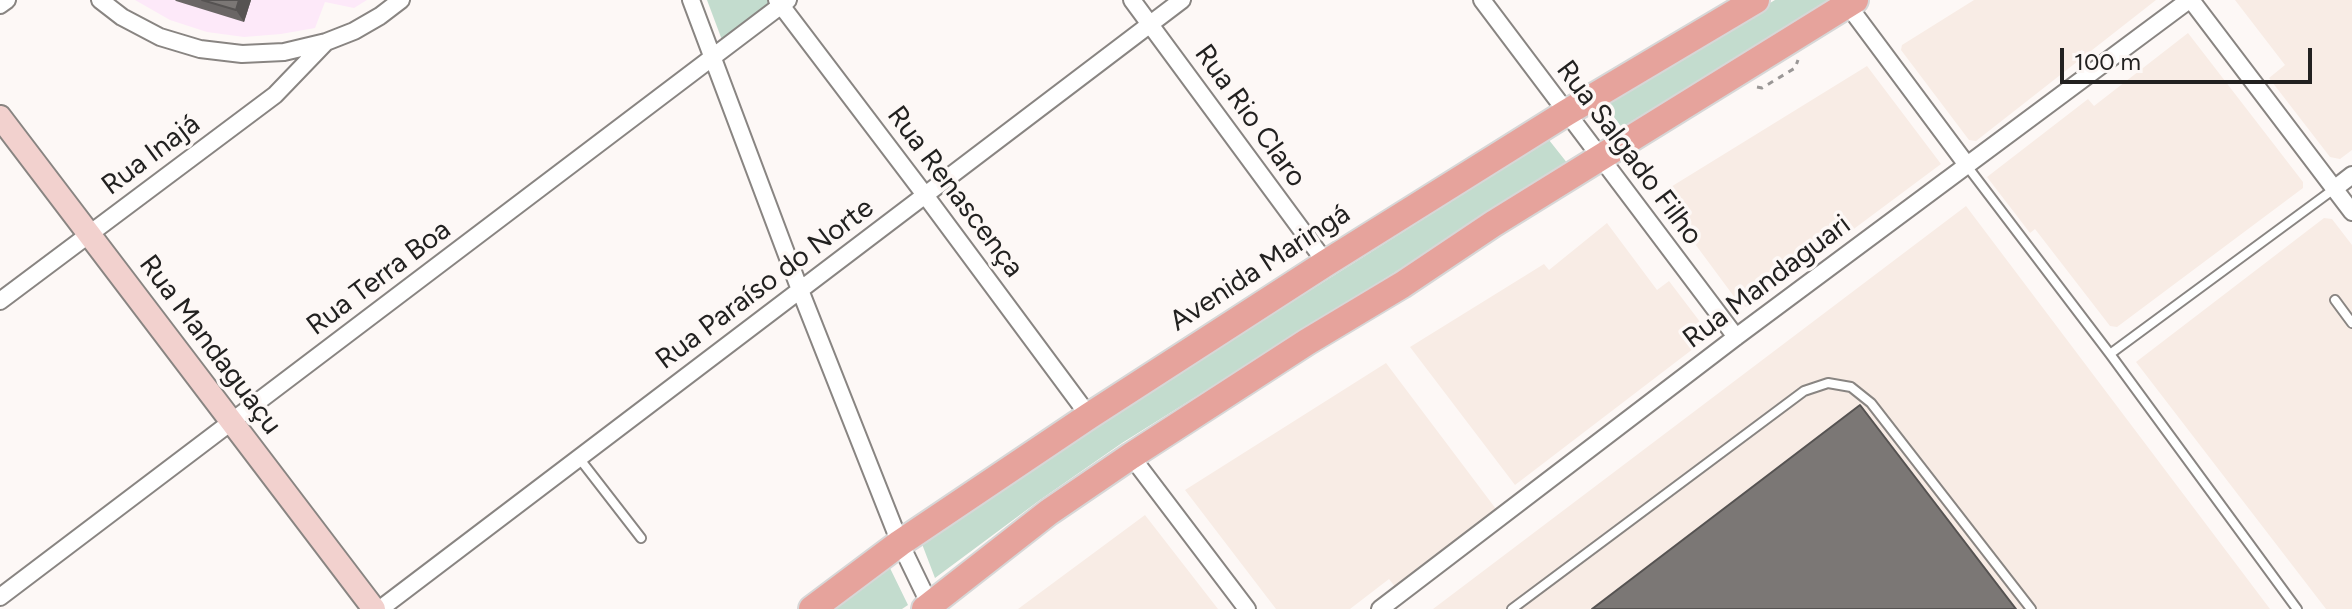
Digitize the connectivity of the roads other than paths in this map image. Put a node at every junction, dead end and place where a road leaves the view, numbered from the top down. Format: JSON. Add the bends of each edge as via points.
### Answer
{"nodes":[{"id":1,"x":7,"y":0,"type":"edge"},
{"id":2,"x":100,"y":0,"type":"edge"},
{"id":3,"x":401,"y":0,"type":"edge"},
{"id":4,"x":691,"y":0,"type":"edge"},
{"id":5,"x":1132,"y":0,"type":"edge"},
{"id":6,"x":1182,"y":0,"type":"edge"},
{"id":7,"x":1482,"y":0,"type":"edge"},
{"id":8,"x":1756,"y":0,"type":"edge"},
{"id":9,"x":2190,"y":0,"type":"edge"},
{"id":10,"x":782,"y":2,"type":"edge"},
{"id":11,"x":1851,"y":2,"type":"edge"},
{"id":12,"x":0,"y":5,"type":"edge"},
{"id":13,"x":1150,"y":24,"type":"junction"},
{"id":14,"x":326,"y":42,"type":"junction"},
{"id":15,"x":713,"y":58,"type":"junction"},
{"id":16,"x":1566,"y":113,"type":"junction"},
{"id":17,"x":0,"y":117,"type":"edge"},
{"id":18,"x":1600,"y":157,"type":"junction"},
{"id":19,"x":1967,"y":165,"type":"junction"},
{"id":20,"x":2352,"y":175,"type":"edge"},
{"id":21,"x":2334,"y":189,"type":"junction"},
{"id":22,"x":925,"y":195,"type":"junction"},
{"id":23,"x":2352,"y":212,"type":"edge"},
{"id":24,"x":89,"y":234,"type":"junction"},
{"id":25,"x":1326,"y":263,"type":"junction"},
{"id":26,"x":800,"y":290,"type":"junction"},
{"id":27,"x":2335,"y":300,"type":"dead end"},
{"id":28,"x":0,"y":301,"type":"edge"},
{"id":29,"x":2352,"y":323,"type":"edge"},
{"id":30,"x":1736,"y":337,"type":"junction"},
{"id":31,"x":2110,"y":354,"type":"junction"},
{"id":32,"x":1089,"y":416,"type":"junction"},
{"id":33,"x":231,"y":422,"type":"junction"},
{"id":34,"x":1131,"y":456,"type":"junction"},
{"id":35,"x":579,"y":458,"type":"junction"},
{"id":36,"x":641,"y":538,"type":"dead end"},
{"id":37,"x":900,"y":543,"type":"junction"},
{"id":38,"x":0,"y":597,"type":"edge"},
{"id":39,"x":927,"y":607,"type":"edge"},
{"id":40,"x":374,"y":609,"type":"edge"},
{"id":41,"x":380,"y":609,"type":"edge"},
{"id":42,"x":812,"y":609,"type":"edge"},
{"id":43,"x":1247,"y":609,"type":"edge"},
{"id":44,"x":1380,"y":609,"type":"edge"},
{"id":45,"x":1512,"y":609,"type":"edge"},
{"id":46,"x":2031,"y":609,"type":"edge"},
{"id":47,"x":2297,"y":609,"type":"edge"}],
"edges":[{"from":1,"to":12,"type":"street"},
{"from":2,"to":14,"type":"street","via":[[160,37],[200,49],[284,52]]},
{"from":3,"to":14,"type":"street","via":[[354,31]]},
{"from":4,"to":15,"type":"street"},
{"from":5,"to":13,"type":"street","name":"Rua Rio Claro"},
{"from":6,"to":13,"type":"street","name":"Rua Paraíso do Norte"},
{"from":7,"to":16,"type":"street","name":"Rua Salgado Filho"},
{"from":8,"to":16,"type":"main road","name":"Avenida Maringá"},
{"from":9,"to":19,"type":"street","name":"Rua Mandaguari"},
{"from":9,"to":21,"type":"street"},
{"from":10,"to":15,"type":"street","name":"Rua Terra Boa"},
{"from":10,"to":22,"type":"street","name":"Rua Renascença"},
{"from":11,"to":18,"type":"main road"},
{"from":11,"to":19,"type":"street"},
{"from":13,"to":22,"type":"street","name":"Rua Paraíso do Norte"},
{"from":13,"to":25,"type":"street","name":"Rua Rio Claro"},
{"from":14,"to":24,"type":"street","name":"Rua Inajá","via":[[275,95]]},
{"from":15,"to":26,"type":"street"},
{"from":15,"to":33,"type":"street","name":"Rua Terra Boa"},
{"from":16,"to":18,"type":"street","name":"Rua Salgado Filho"},
{"from":16,"to":25,"type":"main road","name":"Avenida Maringá"},
{"from":17,"to":24,"type":"street","name":"Rua Mandaguaçu"},
{"from":18,"to":30,"type":"street","name":"Rua Salgado Filho"},
{"from":18,"to":34,"type":"main road"},
{"from":19,"to":30,"type":"street","name":"Rua Mandaguari"},
{"from":19,"to":31,"type":"lane"},
{"from":20,"to":21,"type":"street"},
{"from":21,"to":23,"type":"street"},
{"from":21,"to":31,"type":"lane"},
{"from":22,"to":26,"type":"street","name":"Rua Paraíso do Norte"},
{"from":22,"to":32,"type":"street","name":"Rua Renascença"},
{"from":24,"to":28,"type":"street","name":"Rua Inajá"},
{"from":24,"to":33,"type":"street","name":"Rua Mandaguaçu"},
{"from":25,"to":32,"type":"main road","name":"Avenida Maringá"},
{"from":26,"to":35,"type":"street","name":"Rua Paraíso do Norte"},
{"from":26,"to":37,"type":"street"},
{"from":27,"to":29,"type":"lane"},
{"from":30,"to":44,"type":"street","name":"Rua Mandaguari"},
{"from":31,"to":47,"type":"lane"},
{"from":32,"to":37,"type":"main road","name":"Avenida Maringá"},
{"from":33,"to":38,"type":"street","name":"Rua Terra Boa"},
{"from":33,"to":40,"type":"street","name":"Rua Mandaguaçu"},
{"from":34,"to":39,"type":"main road"},
{"from":34,"to":43,"type":"street"},
{"from":35,"to":36,"type":"lane"},
{"from":35,"to":41,"type":"street","name":"Rua Paraíso do Norte"},
{"from":37,"to":39,"type":"street"},
{"from":37,"to":42,"type":"main road","name":"Avenida Maringá"},
{"from":45,"to":46,"type":"lane","via":[[1804,391],[1828,383],[1851,387],[1871,403]]}]}
